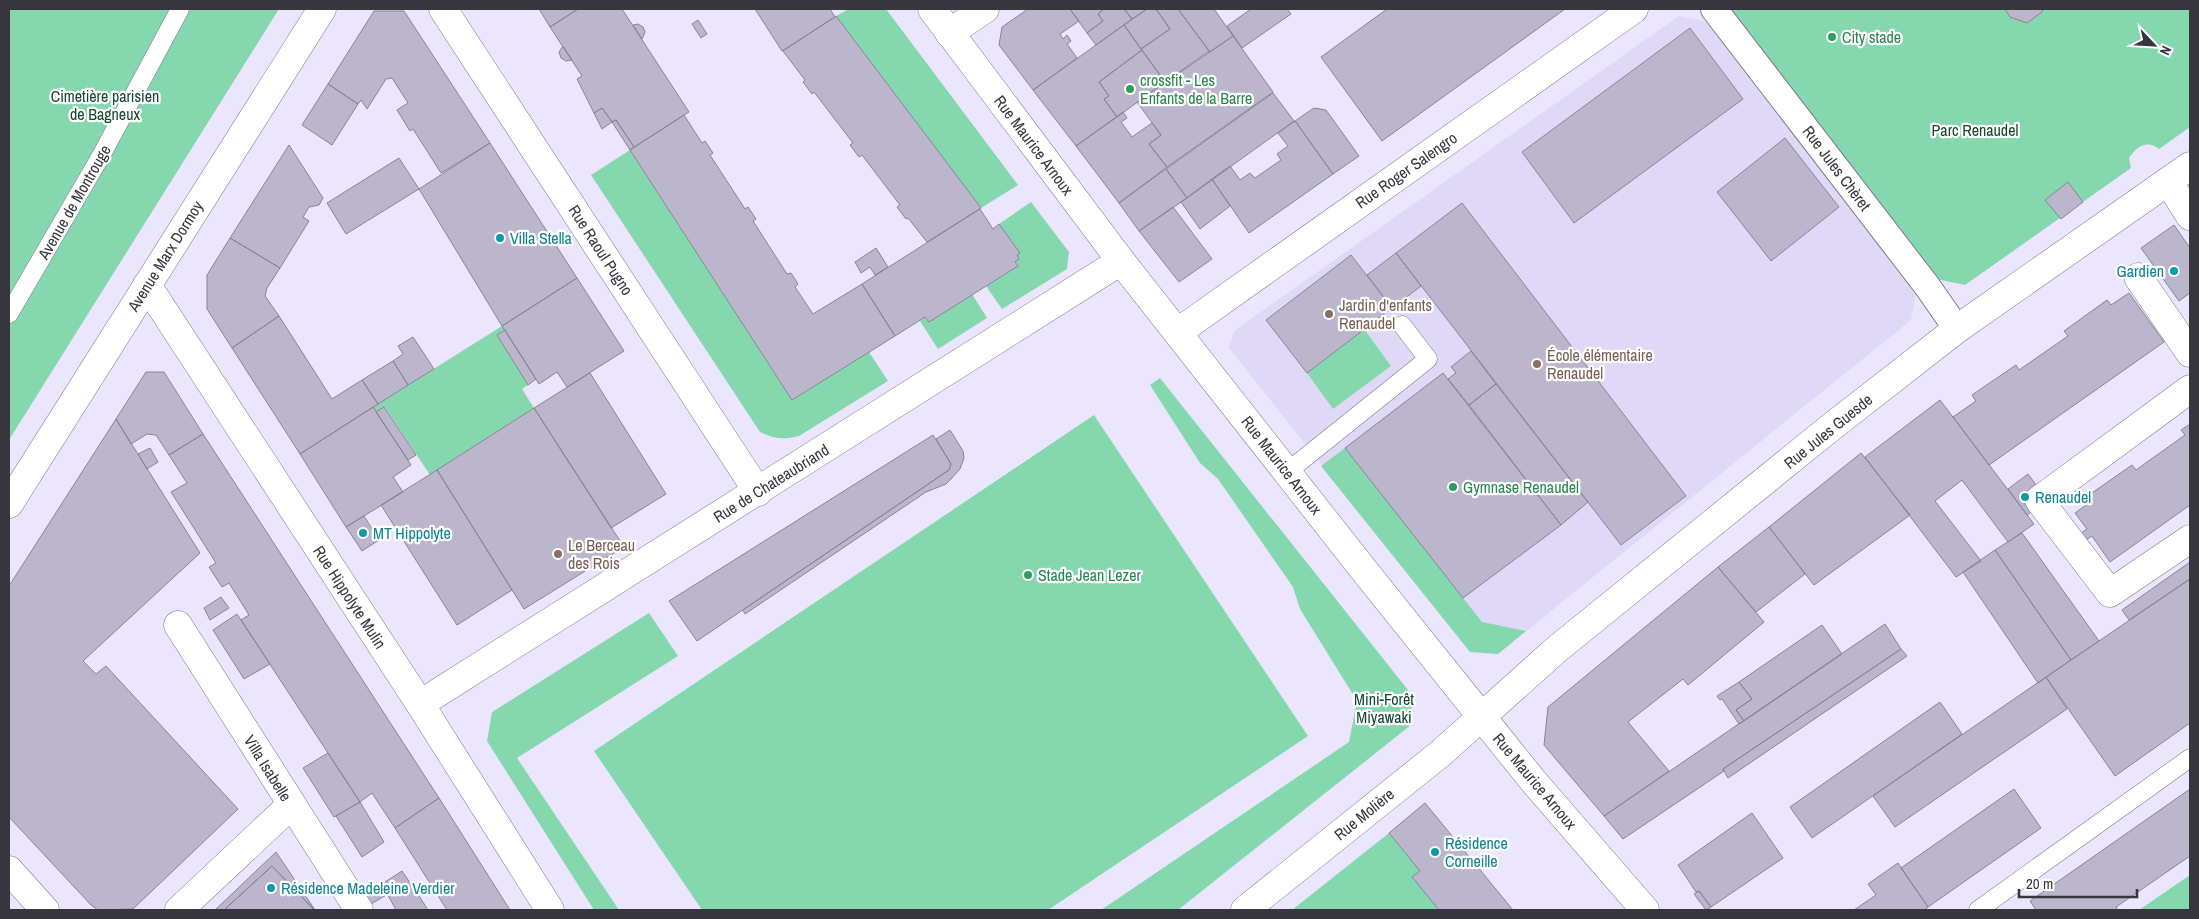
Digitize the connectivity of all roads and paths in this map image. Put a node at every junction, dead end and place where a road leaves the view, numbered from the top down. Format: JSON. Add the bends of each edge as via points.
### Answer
{"nodes":[{"id":1,"x":180,"y":9,"type":"edge"},
{"id":2,"x":322,"y":9,"type":"edge"},
{"id":3,"x":443,"y":9,"type":"edge"},
{"id":4,"x":932,"y":9,"type":"edge"},
{"id":5,"x":985,"y":9,"type":"edge"},
{"id":6,"x":1634,"y":9,"type":"edge"},
{"id":7,"x":1714,"y":9,"type":"edge"},
{"id":8,"x":949,"y":33,"type":"junction"},
{"id":9,"x":2190,"y":166,"type":"edge"},
{"id":10,"x":2168,"y":181,"type":"junction"},
{"id":11,"x":2190,"y":216,"type":"edge"},
{"id":12,"x":1121,"y":261,"type":"junction"},
{"id":13,"x":2138,"y":277,"type":"dead end"},
{"id":14,"x":147,"y":285,"type":"junction"},
{"id":15,"x":9,"y":314,"type":"edge"},
{"id":16,"x":1402,"y":326,"type":"dead end"},
{"id":17,"x":1957,"y":329,"type":"junction"},
{"id":18,"x":1178,"y":332,"type":"junction"},
{"id":19,"x":2190,"y":352,"type":"edge"},
{"id":20,"x":2190,"y":389,"type":"edge"},
{"id":21,"x":1287,"y":472,"type":"junction"},
{"id":22,"x":758,"y":492,"type":"junction"},
{"id":23,"x":9,"y":504,"type":"edge"},
{"id":24,"x":2190,"y":539,"type":"edge"},
{"id":25,"x":178,"y":626,"type":"dead end"},
{"id":26,"x":420,"y":704,"type":"junction"},
{"id":27,"x":1482,"y":716,"type":"junction"},
{"id":28,"x":2190,"y":758,"type":"edge"},
{"id":29,"x":291,"y":805,"type":"junction"},
{"id":30,"x":9,"y":870,"type":"edge"},
{"id":31,"x":45,"y":910,"type":"edge"},
{"id":32,"x":179,"y":910,"type":"edge"},
{"id":33,"x":359,"y":910,"type":"edge"},
{"id":34,"x":550,"y":910,"type":"edge"},
{"id":35,"x":1245,"y":910,"type":"edge"},
{"id":36,"x":1645,"y":910,"type":"edge"},
{"id":37,"x":1978,"y":910,"type":"edge"}],
"edges":[{"from":1,"to":15,"type":"lane","name":"Avenue de Montrouge","via":[[102,154]]},
{"from":2,"to":14,"type":"street","name":"Avenue Marx Dormoy"},
{"from":3,"to":22,"type":"street","name":"Rue Raoul Pugno"},
{"from":4,"to":8,"type":"street","name":"Rue Maurice Arnoux"},
{"from":5,"to":8,"type":"street"},
{"from":6,"to":18,"type":"street","name":"Rue Roger Salengro"},
{"from":7,"to":17,"type":"street","name":"Rue Jules Chèret"},
{"from":8,"to":12,"type":"street","name":"Rue Maurice Arnoux"},
{"from":9,"to":10,"type":"street","name":"Rue Jules Guesde"},
{"from":10,"to":11,"type":"street"},
{"from":10,"to":17,"type":"street","name":"Rue Jules Guesde"},
{"from":12,"to":18,"type":"street","name":"Rue Maurice Arnoux"},
{"from":12,"to":22,"type":"street","name":"Rue de Chateaubriand"},
{"from":13,"to":19,"type":"street"},
{"from":14,"to":23,"type":"street","name":"Avenue Marx Dormoy"},
{"from":14,"to":26,"type":"street","name":"Rue Hippolyte Mulin"},
{"from":16,"to":21,"type":"lane","via":[[1428,359]]},
{"from":17,"to":27,"type":"street","name":"Rue Jules Guesde","via":[[1557,649]]},
{"from":18,"to":21,"type":"street","name":"Rue Maurice Arnoux"},
{"from":20,"to":24,"type":"street","via":[[2039,500],[2110,593]]},
{"from":21,"to":27,"type":"street","name":"Rue Maurice Arnoux"},
{"from":22,"to":26,"type":"street","name":"Rue de Chateaubriand"},
{"from":25,"to":29,"type":"street","name":"Villa Isabelle"},
{"from":26,"to":34,"type":"street","name":"Rue Hippolyte Mulin"},
{"from":27,"to":35,"type":"street","name":"Rue Molière","via":[[1441,753]]},
{"from":27,"to":36,"type":"street","name":"Rue Maurice Arnoux","via":[[1534,782]]},
{"from":28,"to":37,"type":"lane"},
{"from":29,"to":32,"type":"street"},
{"from":29,"to":33,"type":"street","name":"Villa Isabelle"},
{"from":30,"to":31,"type":"street"}]}
